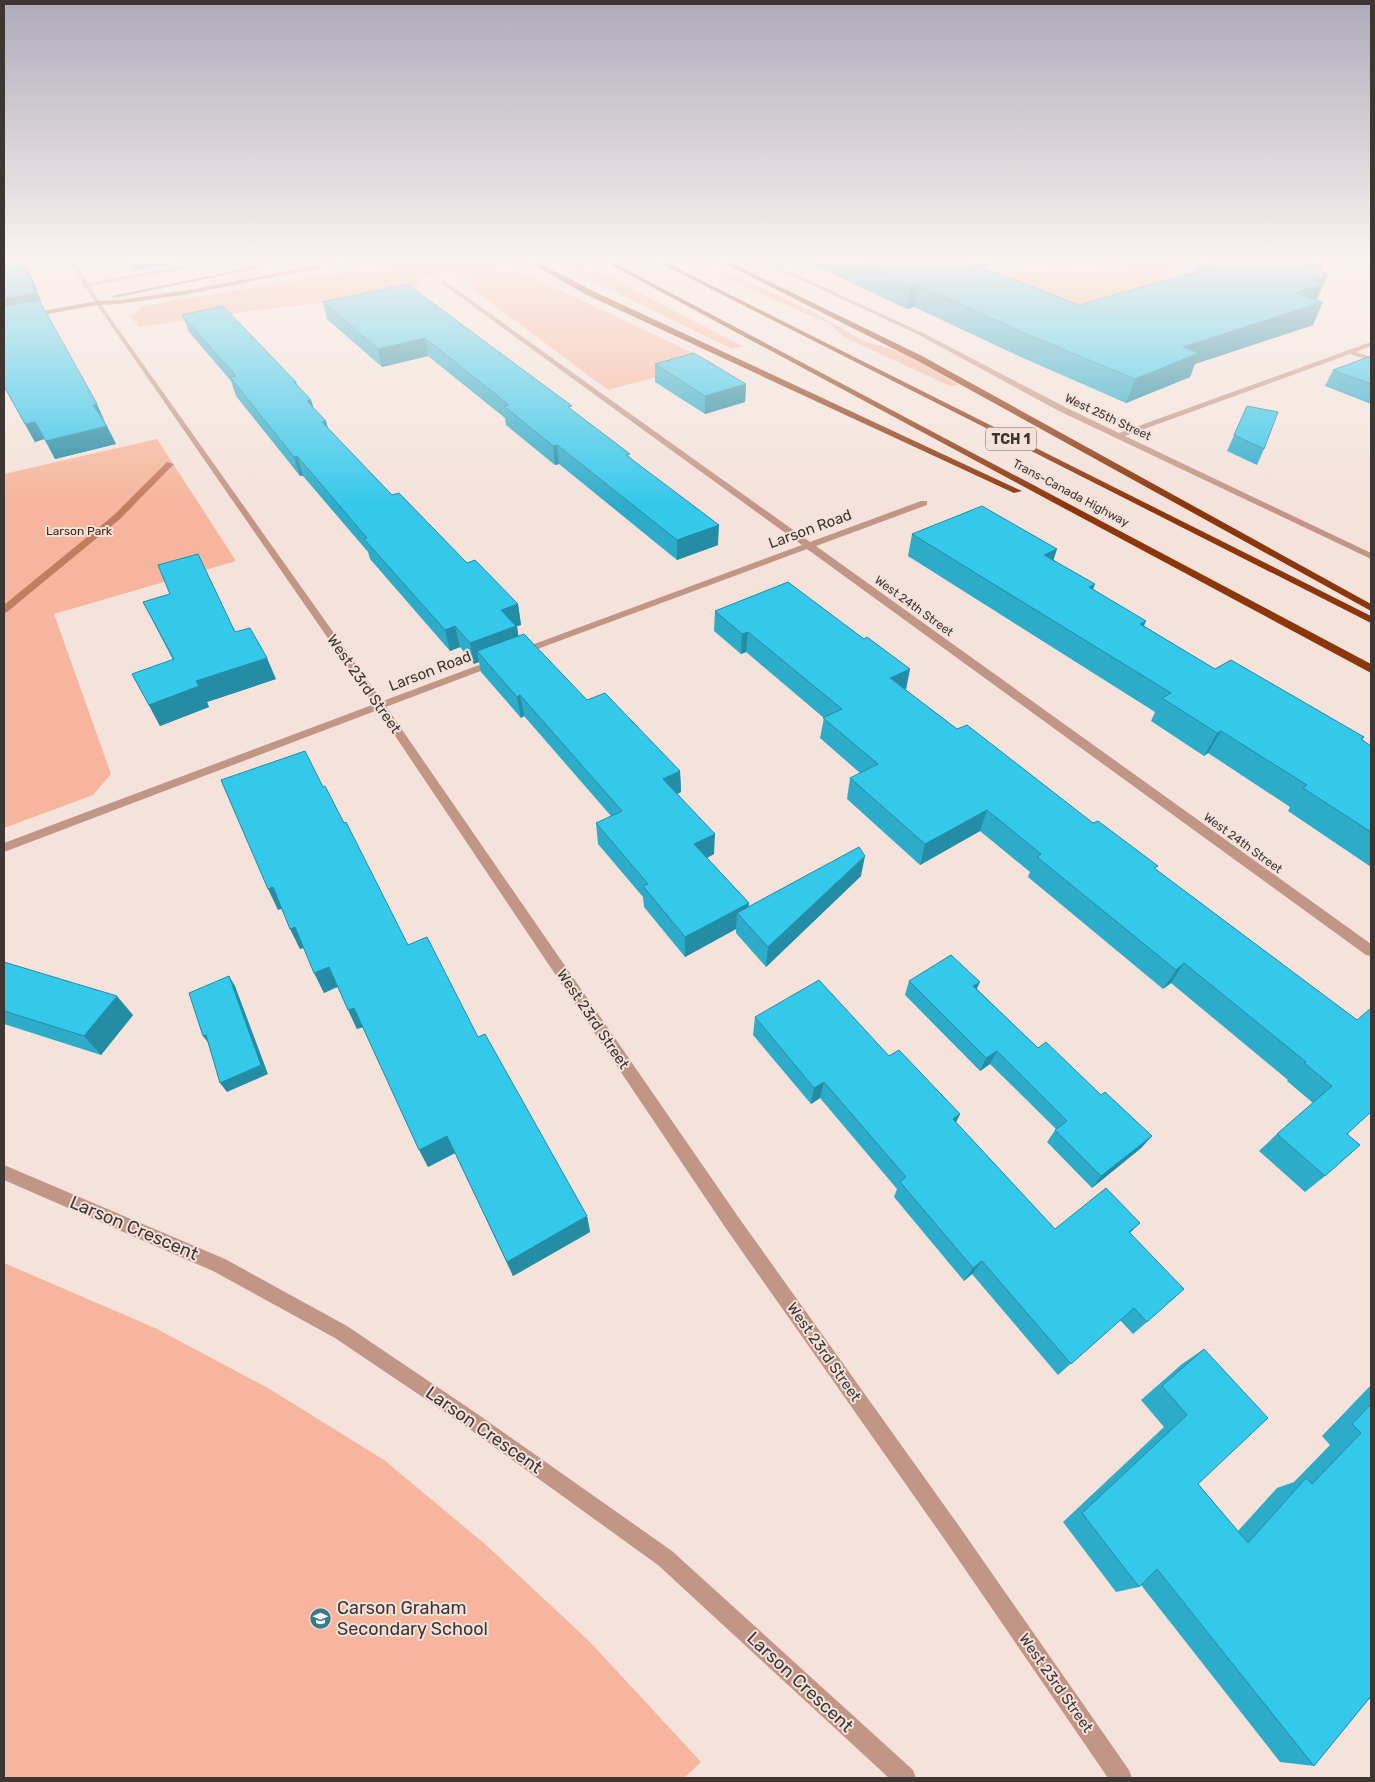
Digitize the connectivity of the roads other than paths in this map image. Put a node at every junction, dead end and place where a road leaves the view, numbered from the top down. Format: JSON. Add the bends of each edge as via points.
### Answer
{"nodes":[{"id":1,"x":123,"y":340,"type":"edge"},
{"id":2,"x":524,"y":340,"type":"edge"},
{"id":3,"x":691,"y":340,"type":"edge"},
{"id":4,"x":754,"y":340,"type":"edge"},
{"id":5,"x":817,"y":340,"type":"edge"},
{"id":6,"x":883,"y":340,"type":"edge"},
{"id":7,"x":932,"y":340,"type":"edge"},
{"id":8,"x":1371,"y":344,"type":"edge"},
{"id":9,"x":1350,"y":352,"type":"junction"},
{"id":10,"x":1371,"y":359,"type":"edge"},
{"id":11,"x":1122,"y":435,"type":"junction"},
{"id":12,"x":924,"y":503,"type":"dead end"},
{"id":13,"x":809,"y":546,"type":"junction"},
{"id":14,"x":1371,"y":556,"type":"edge"},
{"id":15,"x":1188,"y":572,"type":"junction"},
{"id":16,"x":1371,"y":608,"type":"edge"},
{"id":17,"x":1371,"y":620,"type":"edge"},
{"id":18,"x":1371,"y":669,"type":"edge"},
{"id":19,"x":380,"y":706,"type":"junction"},
{"id":20,"x":4,"y":848,"type":"edge"},
{"id":21,"x":1371,"y":951,"type":"edge"},
{"id":22,"x":4,"y":1172,"type":"edge"},
{"id":23,"x":905,"y":1778,"type":"edge"},
{"id":24,"x":1121,"y":1778,"type":"edge"}],
"edges":[{"from":1,"to":19,"type":"street","name":"West 23rd Street"},
{"from":2,"to":13,"type":"street","name":"West 24th Street"},
{"from":3,"to":15,"type":"highway"},
{"from":4,"to":15,"type":"highway","name":"Trans-Canada Highway","number":"TCH 1"},
{"from":5,"to":17,"type":"highway","name":"Trans-Canada Highway","number":"TCH 1"},
{"from":6,"to":16,"type":"highway"},
{"from":7,"to":11,"type":"street","name":"West 25th Street","via":[[1062,409]]},
{"from":8,"to":9,"type":"street"},
{"from":9,"to":10,"type":"street"},
{"from":9,"to":11,"type":"street"},
{"from":11,"to":14,"type":"street","name":"West 25th Street"},
{"from":12,"to":13,"type":"street","name":"Larson Road"},
{"from":13,"to":19,"type":"street","name":"Larson Road"},
{"from":13,"to":21,"type":"street","name":"West 24th Street"},
{"from":15,"to":18,"type":"highway","name":"Trans-Canada Highway","number":"TCH 1"},
{"from":19,"to":20,"type":"street","name":"Larson Road"},
{"from":19,"to":24,"type":"street","name":"West 23rd Street","via":[[728,1216]]},
{"from":22,"to":23,"type":"street","name":"Larson Crescent","via":[[219,1265],[341,1332],[470,1418],[665,1558]]}]}
